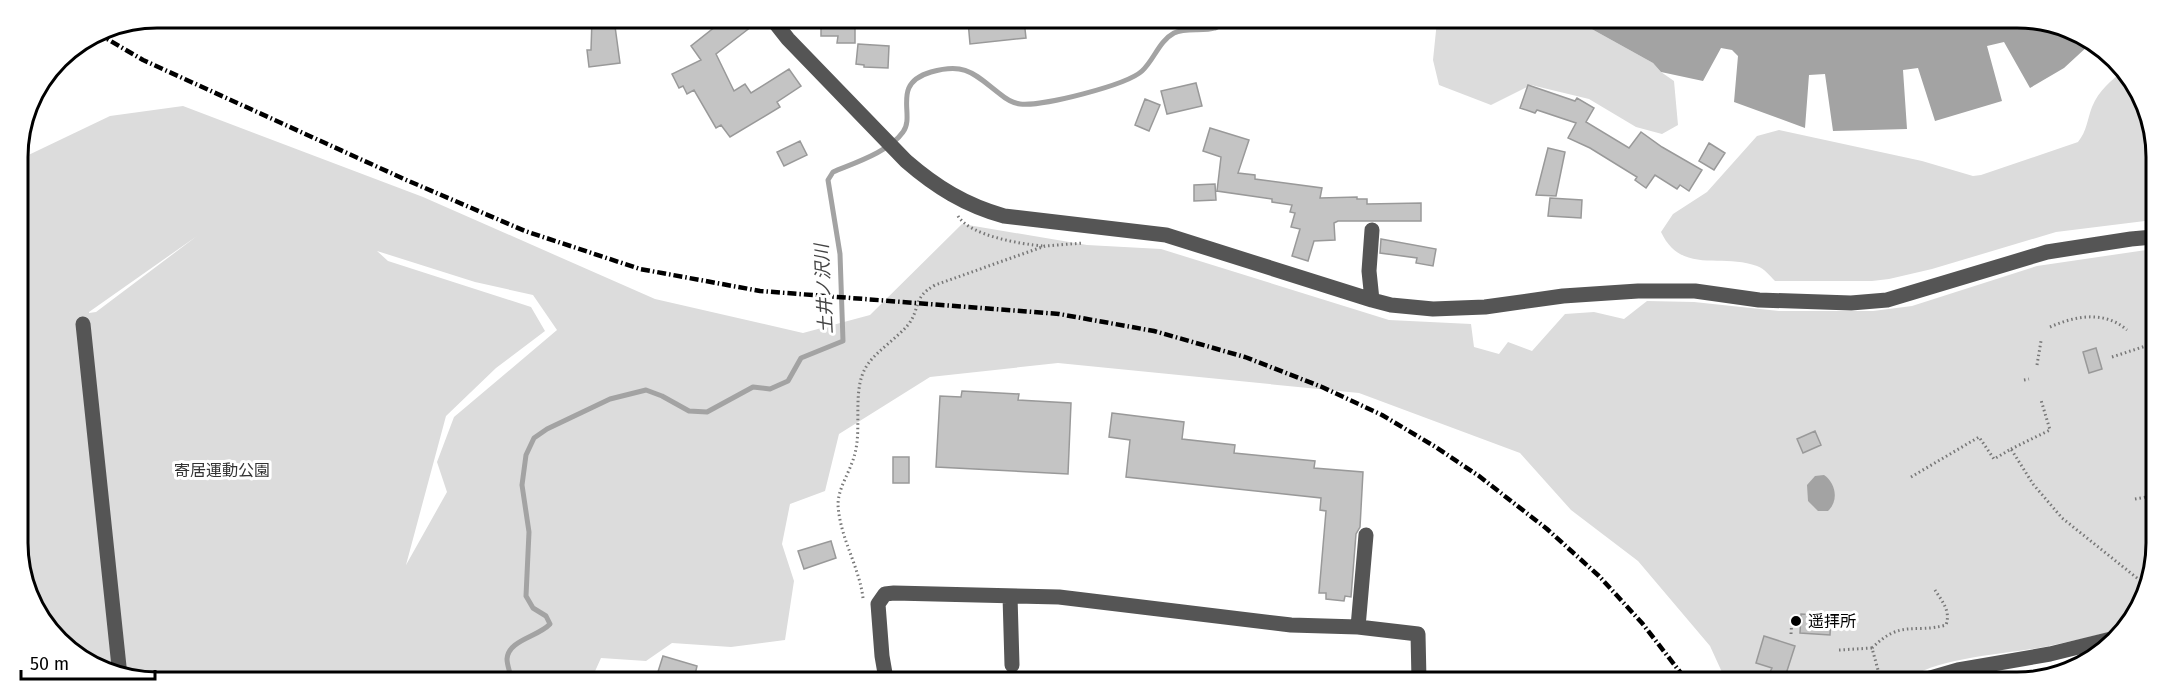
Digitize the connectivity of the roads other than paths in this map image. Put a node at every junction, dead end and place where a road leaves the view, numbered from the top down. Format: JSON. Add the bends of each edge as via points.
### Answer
{"nodes":[{"id":1,"x":779,"y":28,"type":"edge"},
{"id":2,"x":1372,"y":230,"type":"dead end"},
{"id":3,"x":2146,"y":238,"type":"edge"},
{"id":4,"x":1372,"y":300,"type":"junction"},
{"id":5,"x":83,"y":324,"type":"dead end"},
{"id":6,"x":1366,"y":535,"type":"dead end"},
{"id":7,"x":1010,"y":596,"type":"junction"},
{"id":8,"x":1358,"y":627,"type":"junction"},
{"id":9,"x":2099,"y":642,"type":"edge"},
{"id":10,"x":119,"y":665,"type":"edge"},
{"id":11,"x":1012,"y":665,"type":"dead end"},
{"id":12,"x":1419,"y":671,"type":"edge"},
{"id":13,"x":1952,"y":671,"type":"edge"},
{"id":14,"x":885,"y":672,"type":"edge"}],
"edges":[{"from":1,"to":4,"type":"street","via":[[906,162],[955,198],[1004,216],[1166,235]]},
{"from":2,"to":4,"type":"street"},
{"from":3,"to":4,"type":"street","via":[[2047,252],[1887,300],[1851,303],[1759,300],[1695,291],[1563,296],[1443,309],[1391,306]]},
{"from":5,"to":10,"type":"street"},
{"from":6,"to":8,"type":"street"},
{"from":7,"to":8,"type":"street","via":[[1059,597],[1291,625]]},
{"from":7,"to":11,"type":"street"},
{"from":7,"to":14,"type":"street","via":[[885,594],[878,604]]},
{"from":8,"to":12,"type":"street","via":[[1418,634]]},
{"from":9,"to":13,"type":"street"}]}
